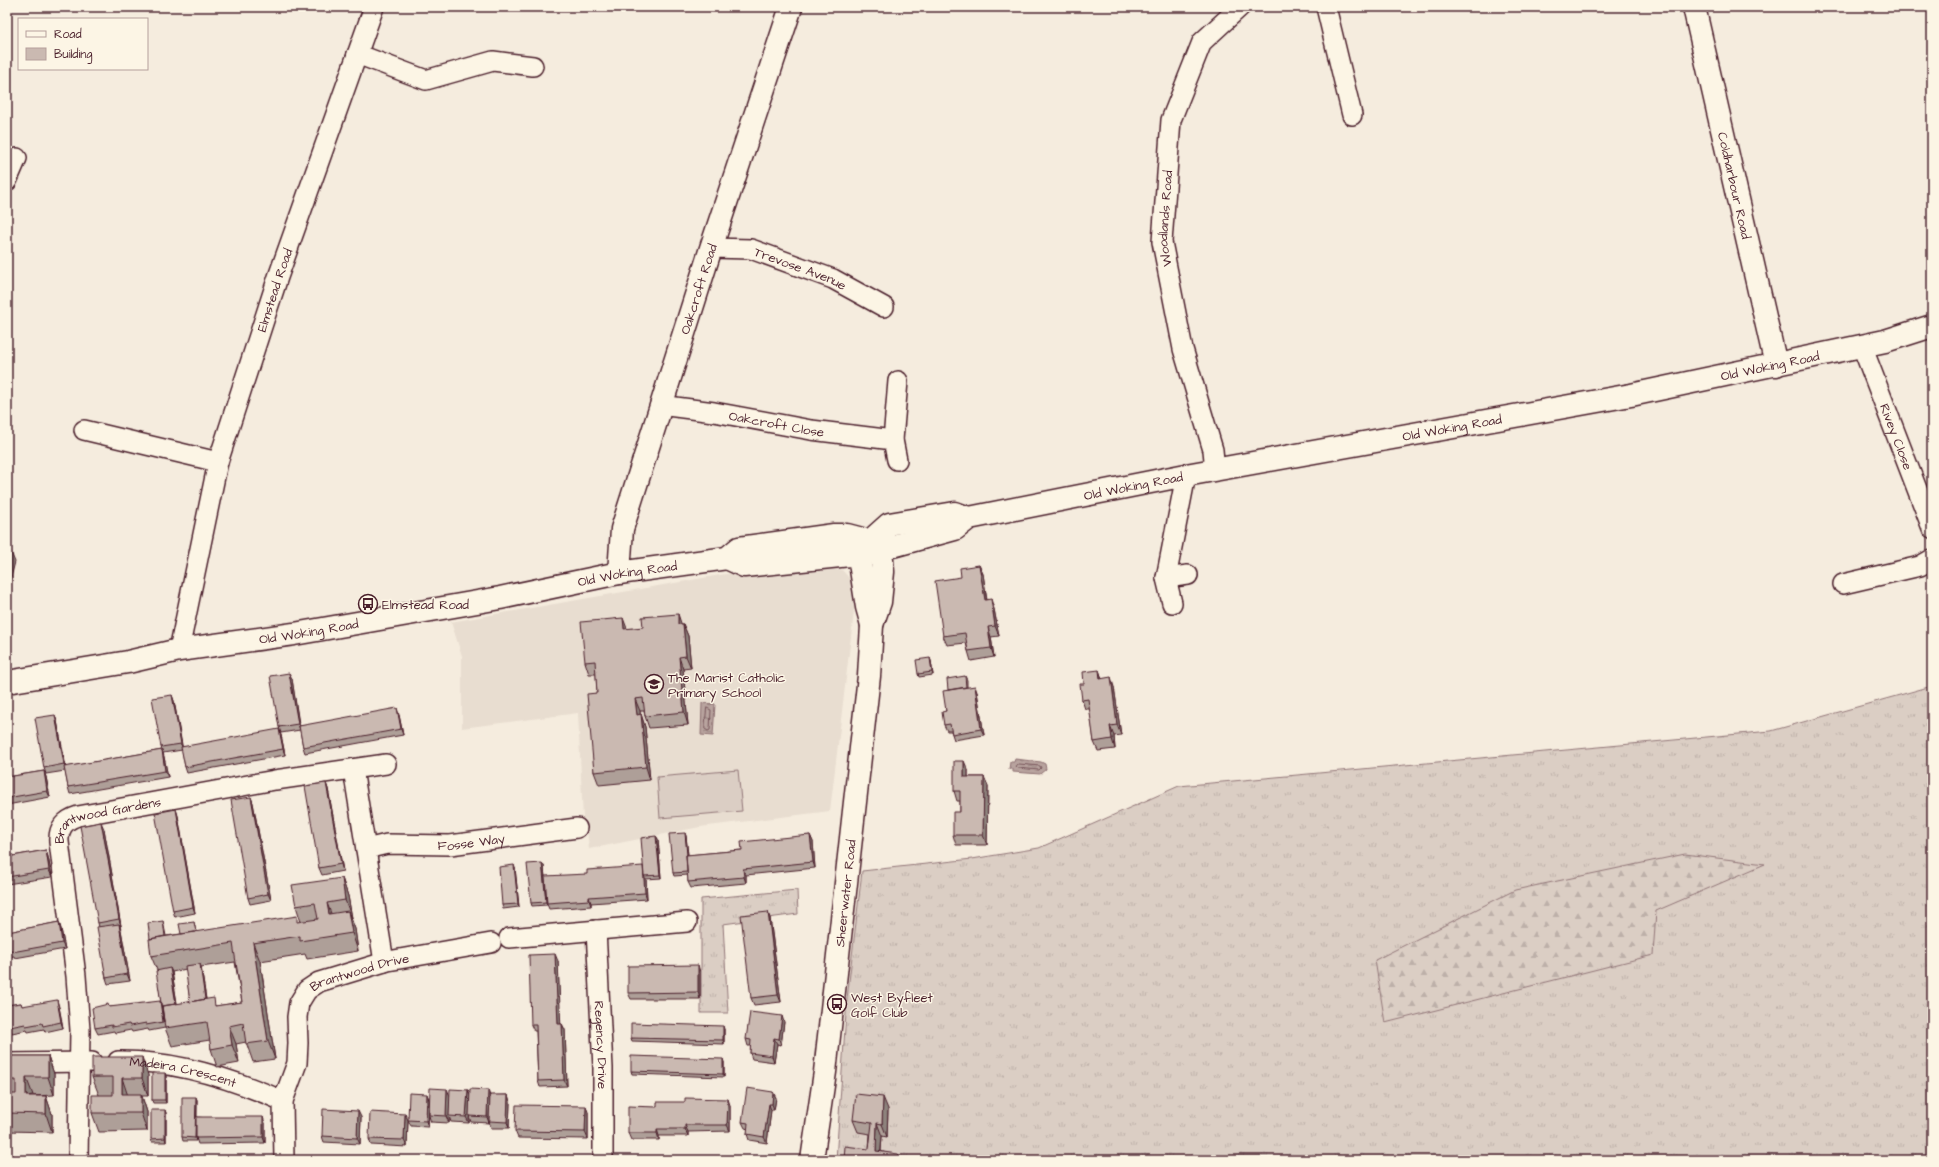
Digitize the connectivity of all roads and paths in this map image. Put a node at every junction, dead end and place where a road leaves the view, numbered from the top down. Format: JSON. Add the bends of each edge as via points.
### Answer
{"nodes":[{"id":1,"x":374,"y":7,"type":"edge"},
{"id":2,"x":791,"y":7,"type":"edge"},
{"id":3,"x":1240,"y":7,"type":"edge"},
{"id":4,"x":1326,"y":7,"type":"edge"},
{"id":5,"x":1694,"y":7,"type":"edge"},
{"id":6,"x":357,"y":54,"type":"junction"},
{"id":7,"x":533,"y":66,"type":"dead end"},
{"id":8,"x":1352,"y":115,"type":"dead end"},
{"id":9,"x":711,"y":248,"type":"junction"},
{"id":10,"x":884,"y":306,"type":"dead end"},
{"id":11,"x":1932,"y":326,"type":"edge"},
{"id":12,"x":1862,"y":346,"type":"junction"},
{"id":13,"x":1776,"y":365,"type":"junction"},
{"id":14,"x":898,"y":381,"type":"dead end"},
{"id":15,"x":660,"y":405,"type":"junction"},
{"id":16,"x":84,"y":430,"type":"dead end"},
{"id":17,"x":893,"y":440,"type":"junction"},
{"id":18,"x":897,"y":460,"type":"dead end"},
{"id":19,"x":218,"y":462,"type":"junction"},
{"id":20,"x":1215,"y":470,"type":"junction"},
{"id":21,"x":1186,"y":475,"type":"junction"},
{"id":22,"x":1932,"y":528,"type":"edge"},
{"id":23,"x":870,"y":541,"type":"junction"},
{"id":24,"x":1932,"y":559,"type":"edge"},
{"id":25,"x":619,"y":573,"type":"junction"},
{"id":26,"x":1188,"y":575,"type":"dead end"},
{"id":27,"x":1166,"y":578,"type":"junction"},
{"id":28,"x":1844,"y":584,"type":"dead end"},
{"id":29,"x":1172,"y":603,"type":"dead end"},
{"id":30,"x":179,"y":650,"type":"junction"},
{"id":31,"x":7,"y":682,"type":"edge"},
{"id":32,"x":386,"y":764,"type":"dead end"},
{"id":33,"x":353,"y":769,"type":"junction"},
{"id":34,"x":577,"y":828,"type":"dead end"},
{"id":35,"x":366,"y":849,"type":"junction"},
{"id":36,"x":687,"y":922,"type":"dead end"},
{"id":37,"x":596,"y":930,"type":"junction"},
{"id":38,"x":509,"y":938,"type":"dead end"},
{"id":39,"x":491,"y":943,"type":"dead end"},
{"id":40,"x":384,"y":962,"type":"junction"},
{"id":41,"x":80,"y":1062,"type":"junction"},
{"id":42,"x":7,"y":1063,"type":"edge"},
{"id":43,"x":283,"y":1101,"type":"junction"},
{"id":44,"x":78,"y":1160,"type":"edge"},
{"id":45,"x":284,"y":1160,"type":"edge"},
{"id":46,"x":603,"y":1160,"type":"edge"},
{"id":47,"x":812,"y":1160,"type":"edge"}],
"edges":[{"from":1,"to":6,"type":"street","name":"Elmstead Road"},
{"from":2,"to":9,"type":"main road","name":"Oakcroft Road"},
{"from":3,"to":20,"type":"street","name":"Woodlands Road","via":[[1202,42],[1171,120],[1162,242],[1183,349],[1213,450]]},
{"from":4,"to":8,"type":"street"},
{"from":5,"to":13,"type":"main road","name":"Coldharbour Road"},
{"from":6,"to":7,"type":"street","via":[[426,80],[493,61]]},
{"from":6,"to":19,"type":"street","name":"Elmstead Road","via":[[278,277]]},
{"from":9,"to":10,"type":"street","name":"Trevose Avenue","via":[[751,249],[834,279]]},
{"from":9,"to":15,"type":"main road","name":"Oakcroft Road"},
{"from":11,"to":12,"type":"main road","name":"Old Woking Road"},
{"from":12,"to":13,"type":"main road","name":"Old Woking Road"},
{"from":12,"to":22,"type":"street","name":"Rivey Close"},
{"from":13,"to":20,"type":"main road","name":"Old Woking Road","via":[[1631,395]]},
{"from":14,"to":17,"type":"street"},
{"from":15,"to":17,"type":"street","name":"Oakcroft Close","via":[[811,430]]},
{"from":15,"to":25,"type":"main road","name":"Oakcroft Road","via":[[622,529]]},
{"from":16,"to":19,"type":"street"},
{"from":17,"to":18,"type":"street"},
{"from":19,"to":30,"type":"street","name":"Elmstead Road"},
{"from":20,"to":21,"type":"main road","name":"Old Woking Road"},
{"from":21,"to":23,"type":"main road","name":"Old Woking Road","via":[[969,518],[955,529],[893,546]]},
{"from":21,"to":27,"type":"street"},
{"from":23,"to":25,"type":"main road","name":"Old Woking Road","via":[[850,555],[744,566],[728,558]]},
{"from":23,"to":47,"type":"main road","name":"Sheerwater Road","via":[[882,560],[883,572],[880,602],[872,625],[868,684],[828,1041]]},
{"from":24,"to":28,"type":"street","via":[[1920,566]]},
{"from":25,"to":30,"type":"main road","name":"Old Woking Road","via":[[477,602],[294,634]]},
{"from":26,"to":27,"type":"street"},
{"from":27,"to":29,"type":"street"},
{"from":30,"to":31,"type":"main road","name":"Old Woking Road","via":[[128,662]]},
{"from":32,"to":33,"type":"street","name":"Brantwood Gardens"},
{"from":33,"to":35,"type":"street"},
{"from":33,"to":41,"type":"street","name":"Brantwood Gardens","via":[[276,780],[78,816],[64,823],[60,828],[59,842],[76,976]]},
{"from":34,"to":35,"type":"street","name":"Fosse Way","via":[[450,845],[387,844]]},
{"from":35,"to":40,"type":"street"},
{"from":36,"to":37,"type":"street"},
{"from":37,"to":38,"type":"street"},
{"from":37,"to":46,"type":"street","name":"Regency Drive","via":[[603,1068]]},
{"from":39,"to":40,"type":"street","name":"Brantwood Drive"},
{"from":40,"to":43,"type":"street","name":"Brantwood Drive","via":[[319,982],[308,990],[299,1003],[297,1063]]},
{"from":41,"to":42,"type":"street"},
{"from":41,"to":43,"type":"street","name":"Madeira Crescent","via":[[126,1061],[165,1064],[255,1089]]},
{"from":41,"to":44,"type":"street","name":"Brantwood Gardens"},
{"from":43,"to":45,"type":"street","name":"Brantwood Drive"}]}
